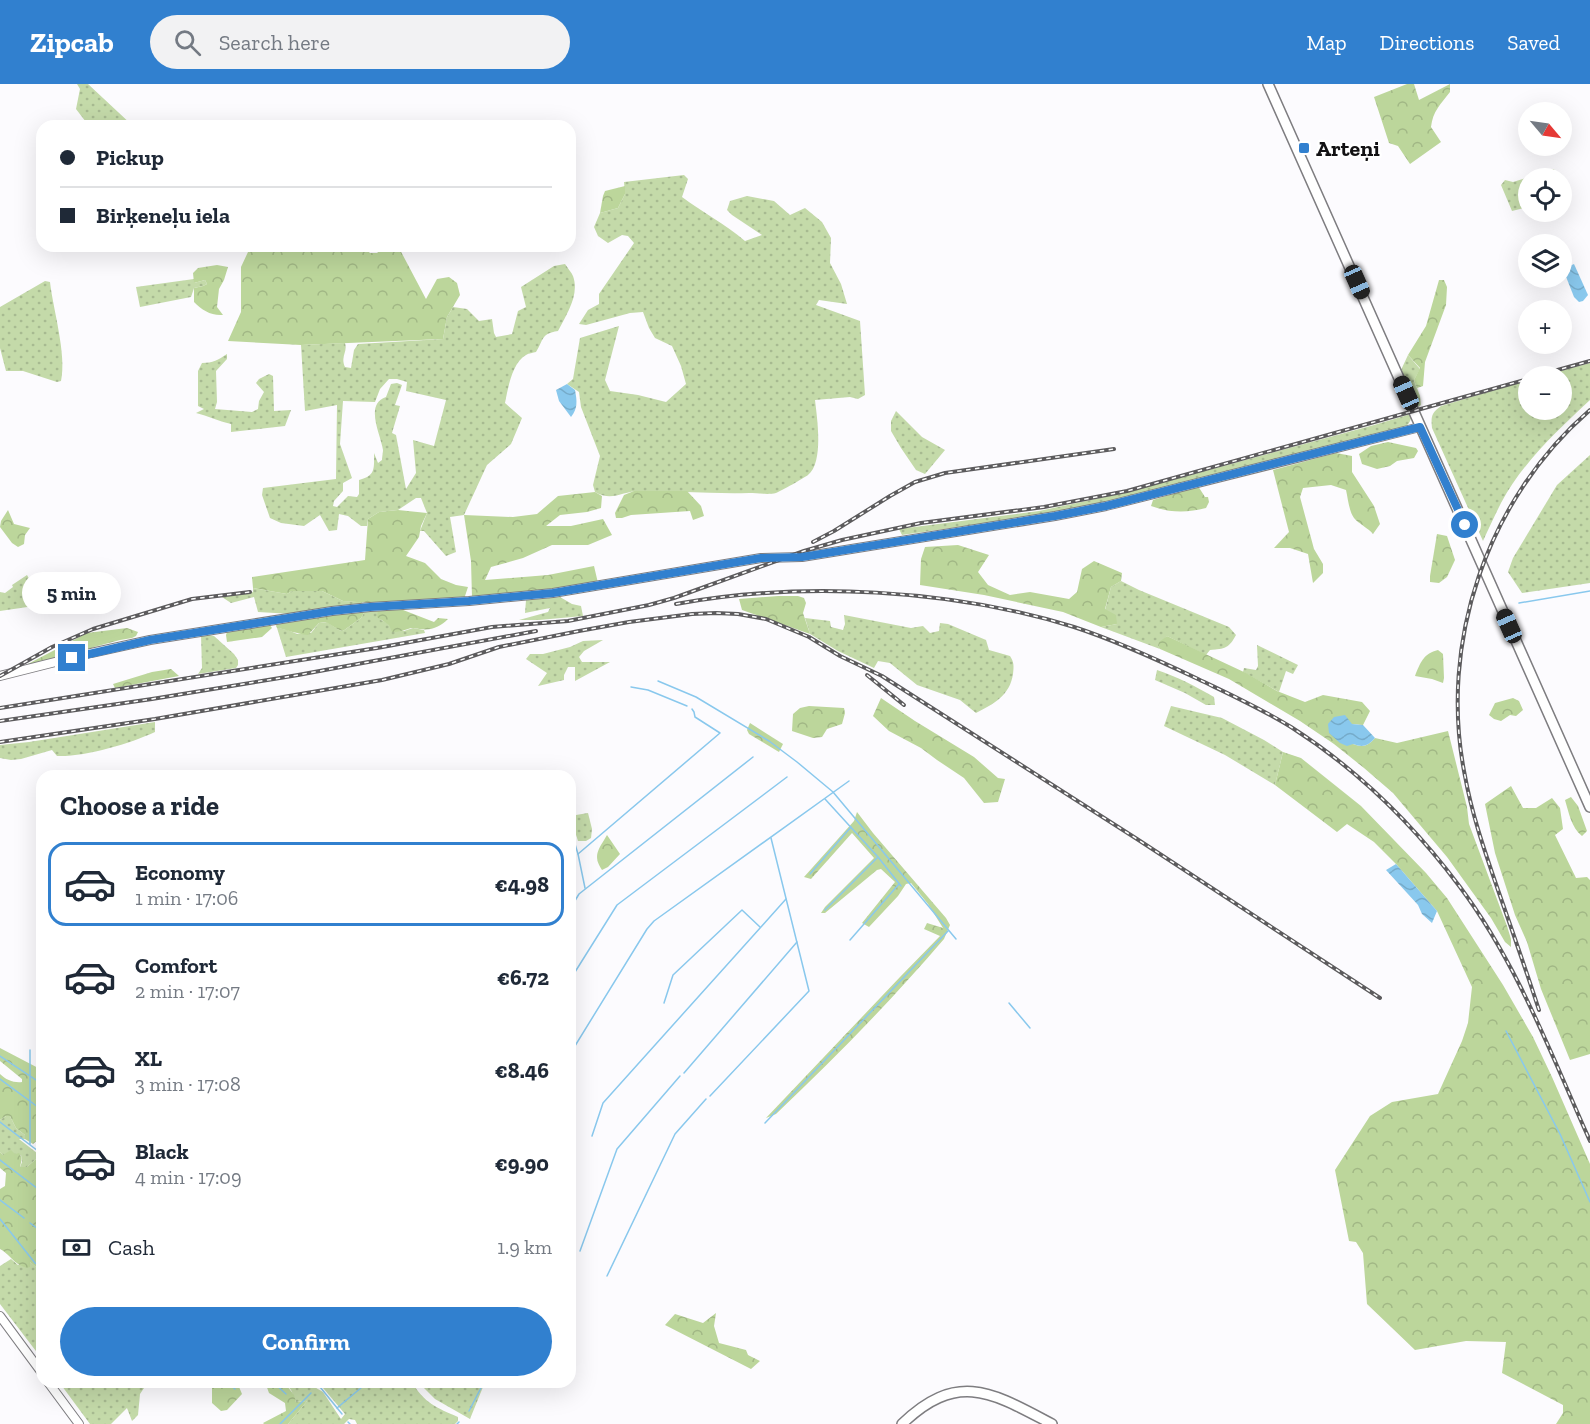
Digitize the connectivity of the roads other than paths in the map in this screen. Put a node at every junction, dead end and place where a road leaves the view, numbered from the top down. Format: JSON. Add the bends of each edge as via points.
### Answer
{"nodes":[{"id":1,"x":1268,"y":84,"type":"edge"},
{"id":2,"x":1420,"y":427,"type":"junction"},
{"id":3,"x":0,"y":676,"type":"edge"},
{"id":4,"x":1590,"y":807,"type":"edge"},
{"id":5,"x":0,"y":1316,"type":"edge"},
{"id":6,"x":36,"y":1365,"type":"edge"},
{"id":7,"x":53,"y":1388,"type":"edge"},
{"id":8,"x":80,"y":1424,"type":"edge"},
{"id":9,"x":902,"y":1424,"type":"edge"},
{"id":10,"x":1052,"y":1424,"type":"edge"}],
"edges":[{"from":1,"to":2,"type":"main road"},
{"from":2,"to":3,"type":"main road","via":[[1055,516],[802,557],[761,558],[553,593],[332,611],[150,640]]},
{"from":2,"to":4,"type":"main road"},
{"from":5,"to":6,"type":"main road"},
{"from":7,"to":8,"type":"main road"},
{"from":9,"to":10,"type":"main road","via":[[928,1404],[949,1394],[969,1391],[999,1397]]}]}
